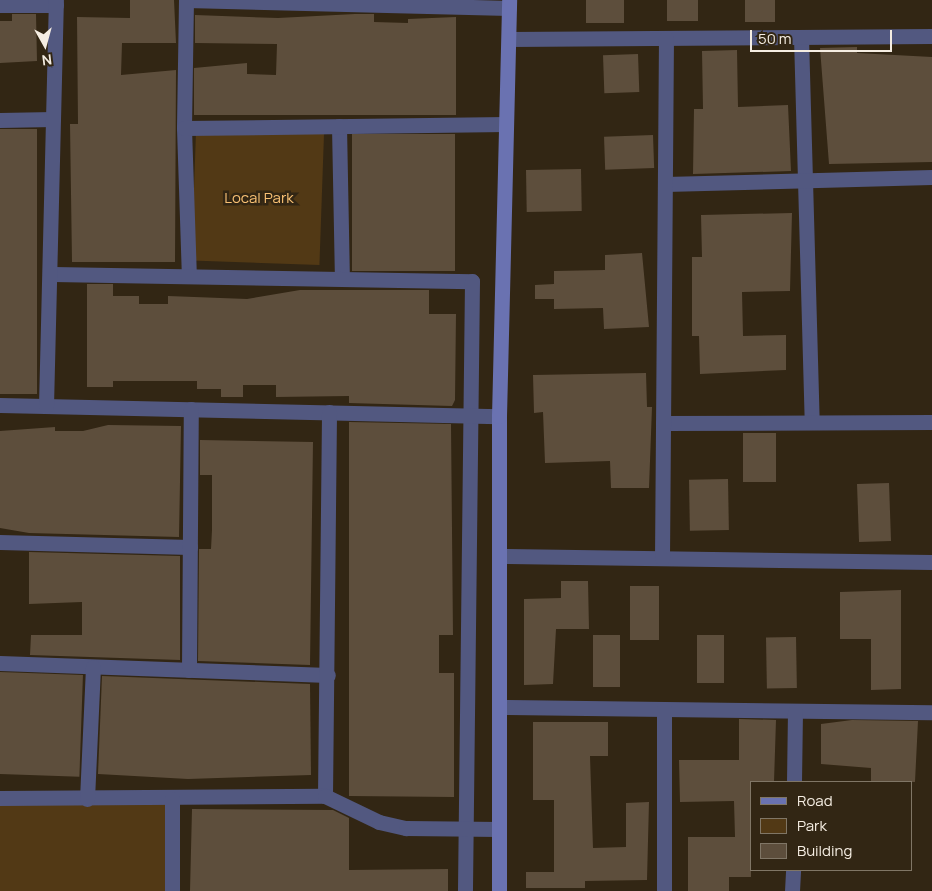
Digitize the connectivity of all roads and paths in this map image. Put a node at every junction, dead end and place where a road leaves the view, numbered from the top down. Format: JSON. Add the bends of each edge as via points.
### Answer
{"nodes":[{"id":1,"x":186,"y":0,"type":"edge"},
{"id":2,"x":56,"y":2,"type":"edge"},
{"id":3,"x":509,"y":4,"type":"edge"},
{"id":4,"x":0,"y":5,"type":"edge"},
{"id":5,"x":932,"y":36,"type":"edge"},
{"id":6,"x":801,"y":37,"type":"junction"},
{"id":7,"x":666,"y":38,"type":"junction"},
{"id":8,"x":509,"y":39,"type":"junction"},
{"id":9,"x":0,"y":120,"type":"edge"},
{"id":10,"x":53,"y":120,"type":"junction"},
{"id":11,"x":506,"y":124,"type":"junction"},
{"id":12,"x":339,"y":126,"type":"junction"},
{"id":13,"x":184,"y":128,"type":"junction"},
{"id":14,"x":932,"y":177,"type":"edge"},
{"id":15,"x":806,"y":180,"type":"junction"},
{"id":16,"x":665,"y":184,"type":"junction"},
{"id":17,"x":53,"y":274,"type":"junction"},
{"id":18,"x":189,"y":275,"type":"junction"},
{"id":19,"x":342,"y":277,"type":"junction"},
{"id":20,"x":0,"y":405,"type":"edge"},
{"id":21,"x":46,"y":406,"type":"junction"},
{"id":22,"x":191,"y":409,"type":"junction"},
{"id":23,"x":329,"y":412,"type":"junction"},
{"id":24,"x":472,"y":416,"type":"junction"},
{"id":25,"x":499,"y":416,"type":"junction"},
{"id":26,"x":812,"y":422,"type":"junction"},
{"id":27,"x":932,"y":422,"type":"edge"},
{"id":28,"x":663,"y":423,"type":"junction"},
{"id":29,"x":0,"y":542,"type":"edge"},
{"id":30,"x":190,"y":547,"type":"junction"},
{"id":31,"x":502,"y":556,"type":"junction"},
{"id":32,"x":662,"y":558,"type":"junction"},
{"id":33,"x":932,"y":562,"type":"edge"},
{"id":34,"x":0,"y":663,"type":"edge"},
{"id":35,"x":93,"y":667,"type":"junction"},
{"id":36,"x":189,"y":670,"type":"junction"},
{"id":37,"x":328,"y":675,"type":"junction"},
{"id":38,"x":501,"y":707,"type":"junction"},
{"id":39,"x":664,"y":709,"type":"junction"},
{"id":40,"x":795,"y":712,"type":"junction"},
{"id":41,"x":932,"y":712,"type":"edge"},
{"id":42,"x":794,"y":781,"type":"edge"},
{"id":43,"x":326,"y":796,"type":"junction"},
{"id":44,"x":0,"y":798,"type":"edge"},
{"id":45,"x":87,"y":799,"type":"junction"},
{"id":46,"x":172,"y":800,"type":"junction"},
{"id":47,"x":466,"y":827,"type":"junction"},
{"id":48,"x":499,"y":828,"type":"junction"},
{"id":49,"x":792,"y":871,"type":"edge"},
{"id":50,"x":172,"y":891,"type":"edge"},
{"id":51,"x":465,"y":891,"type":"edge"},
{"id":52,"x":499,"y":891,"type":"edge"},
{"id":53,"x":664,"y":891,"type":"edge"},
{"id":54,"x":792,"y":891,"type":"edge"}],
"edges":[{"from":1,"to":3,"type":"street"},
{"from":1,"to":13,"type":"street"},
{"from":2,"to":4,"type":"street"},
{"from":2,"to":10,"type":"street"},
{"from":3,"to":8,"type":"street"},
{"from":5,"to":6,"type":"street"},
{"from":6,"to":7,"type":"street"},
{"from":6,"to":15,"type":"street"},
{"from":7,"to":8,"type":"street"},
{"from":7,"to":16,"type":"street"},
{"from":8,"to":11,"type":"street"},
{"from":9,"to":10,"type":"street"},
{"from":10,"to":17,"type":"street"},
{"from":11,"to":12,"type":"street"},
{"from":11,"to":25,"type":"street"},
{"from":12,"to":13,"type":"street"},
{"from":12,"to":19,"type":"street"},
{"from":13,"to":18,"type":"street"},
{"from":14,"to":15,"type":"street"},
{"from":15,"to":16,"type":"street"},
{"from":15,"to":26,"type":"street"},
{"from":16,"to":28,"type":"street"},
{"from":17,"to":18,"type":"street"},
{"from":17,"to":21,"type":"street"},
{"from":18,"to":19,"type":"street"},
{"from":19,"to":24,"type":"street","via":[[472,281]]},
{"from":20,"to":21,"type":"street"},
{"from":21,"to":22,"type":"street"},
{"from":22,"to":23,"type":"street"},
{"from":22,"to":30,"type":"street"},
{"from":23,"to":24,"type":"street"},
{"from":23,"to":37,"type":"street"},
{"from":24,"to":25,"type":"street"},
{"from":24,"to":47,"type":"street"},
{"from":25,"to":31,"type":"street"},
{"from":26,"to":27,"type":"street"},
{"from":26,"to":28,"type":"street"},
{"from":28,"to":32,"type":"street"},
{"from":29,"to":30,"type":"street"},
{"from":30,"to":36,"type":"street"},
{"from":31,"to":32,"type":"street"},
{"from":31,"to":38,"type":"street"},
{"from":32,"to":33,"type":"street"},
{"from":34,"to":35,"type":"street"},
{"from":35,"to":36,"type":"street"},
{"from":35,"to":45,"type":"street"},
{"from":36,"to":37,"type":"street"},
{"from":37,"to":43,"type":"street"},
{"from":38,"to":39,"type":"street"},
{"from":38,"to":48,"type":"street"},
{"from":39,"to":40,"type":"street"},
{"from":39,"to":53,"type":"street"},
{"from":40,"to":41,"type":"street"},
{"from":40,"to":42,"type":"street"},
{"from":43,"to":46,"type":"street"},
{"from":43,"to":47,"type":"street","via":[[379,822],[406,828]]},
{"from":44,"to":45,"type":"street"},
{"from":45,"to":46,"type":"street"},
{"from":46,"to":50,"type":"street"},
{"from":47,"to":48,"type":"street"},
{"from":47,"to":51,"type":"street"},
{"from":48,"to":52,"type":"street"},
{"from":49,"to":54,"type":"street"}]}
